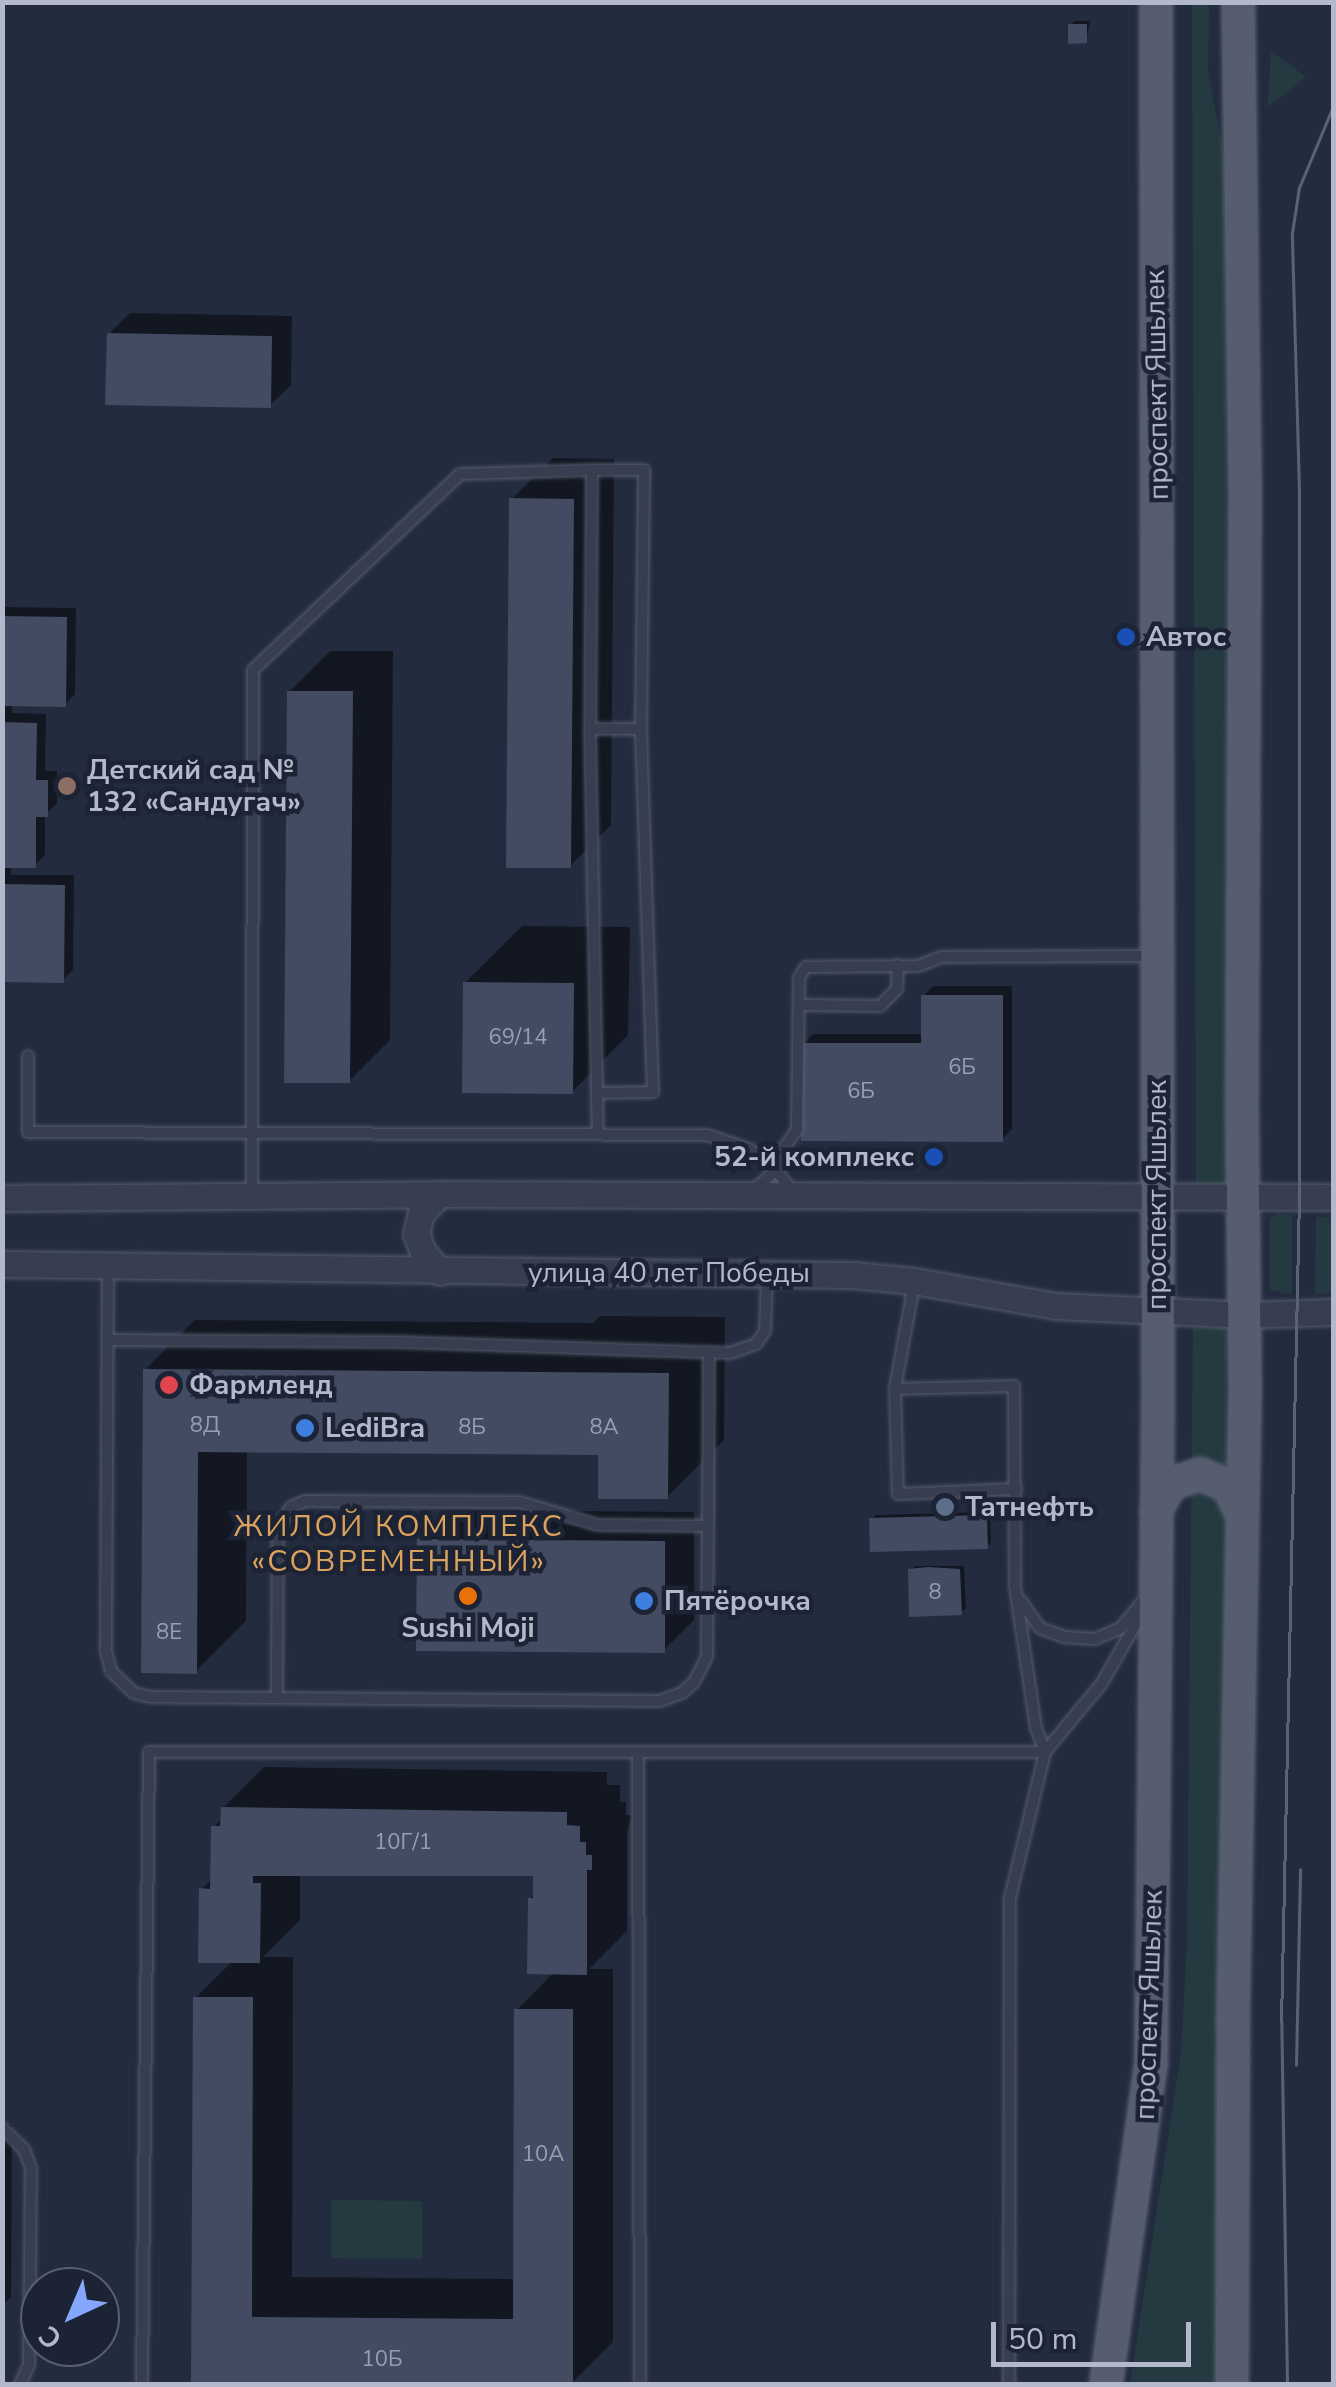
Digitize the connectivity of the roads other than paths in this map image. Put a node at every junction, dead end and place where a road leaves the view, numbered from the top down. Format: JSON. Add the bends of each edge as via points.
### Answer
{"nodes":[{"id":1,"x":1156,"y":2,"type":"edge"},
{"id":2,"x":1238,"y":2,"type":"edge"},
{"id":3,"x":592,"y":470,"type":"junction"},
{"id":4,"x":590,"y":729,"type":"junction"},
{"id":5,"x":641,"y":729,"type":"junction"},
{"id":6,"x":1156,"y":956,"type":"junction"},
{"id":7,"x":898,"y":966,"type":"junction"},
{"id":8,"x":799,"y":1005,"type":"junction"},
{"id":9,"x":28,"y":1056,"type":"dead end"},
{"id":10,"x":597,"y":1093,"type":"junction"},
{"id":11,"x":248,"y":1131,"type":"junction"},
{"id":12,"x":598,"y":1134,"type":"junction"},
{"id":13,"x":776,"y":1170,"type":"junction"},
{"id":14,"x":440,"y":1194,"type":"junction"},
{"id":15,"x":252,"y":1195,"type":"junction"},
{"id":16,"x":748,"y":1195,"type":"junction"},
{"id":17,"x":796,"y":1196,"type":"junction"},
{"id":18,"x":1242,"y":1196,"type":"junction"},
{"id":19,"x":1157,"y":1197,"type":"junction"},
{"id":20,"x":1334,"y":1197,"type":"edge"},
{"id":21,"x":2,"y":1198,"type":"edge"},
{"id":22,"x":2,"y":1264,"type":"edge"},
{"id":23,"x":108,"y":1266,"type":"junction"},
{"id":24,"x":440,"y":1272,"type":"junction"},
{"id":25,"x":767,"y":1272,"type":"junction"},
{"id":26,"x":914,"y":1281,"type":"junction"},
{"id":27,"x":1334,"y":1312,"type":"edge"},
{"id":28,"x":1157,"y":1313,"type":"junction"},
{"id":29,"x":1244,"y":1315,"type":"junction"},
{"id":30,"x":108,"y":1340,"type":"junction"},
{"id":31,"x":709,"y":1352,"type":"junction"},
{"id":32,"x":895,"y":1389,"type":"junction"},
{"id":33,"x":1016,"y":1489,"type":"junction"},
{"id":34,"x":1156,"y":1511,"type":"junction"},
{"id":35,"x":1241,"y":1514,"type":"junction"},
{"id":36,"x":708,"y":1526,"type":"junction"},
{"id":37,"x":1015,"y":1586,"type":"junction"},
{"id":38,"x":1156,"y":1586,"type":"junction"},
{"id":39,"x":277,"y":1698,"type":"junction"},
{"id":40,"x":638,"y":1752,"type":"junction"},
{"id":41,"x":1045,"y":1752,"type":"junction"},
{"id":42,"x":2,"y":2128,"type":"edge"},
{"id":43,"x":20,"y":2384,"type":"edge"},
{"id":44,"x":142,"y":2384,"type":"edge"},
{"id":45,"x":640,"y":2384,"type":"edge"},
{"id":46,"x":1009,"y":2384,"type":"edge"},
{"id":47,"x":1106,"y":2384,"type":"edge"},
{"id":48,"x":1232,"y":2384,"type":"edge"}],
"edges":[{"from":1,"to":6,"type":"main road","name":"проспект Яшьлек"},
{"from":2,"to":18,"type":"main road","via":[[1245,491]]},
{"from":3,"to":4,"type":"lane"},
{"from":3,"to":5,"type":"lane","via":[[644,470]]},
{"from":3,"to":11,"type":"lane","via":[[460,474],[253,670]]},
{"from":4,"to":5,"type":"lane"},
{"from":4,"to":10,"type":"lane"},
{"from":5,"to":10,"type":"lane","via":[[652,1092]]},
{"from":6,"to":7,"type":"lane","via":[[942,956]]},
{"from":6,"to":19,"type":"main road","name":"проспект Яшьлек"},
{"from":7,"to":8,"type":"lane","via":[[897,988],[880,1006]]},
{"from":7,"to":8,"type":"lane","via":[[806,967]]},
{"from":8,"to":13,"type":"lane","via":[[798,1124]]},
{"from":9,"to":11,"type":"lane","via":[[28,1132]]},
{"from":10,"to":12,"type":"lane"},
{"from":11,"to":12,"type":"lane"},
{"from":11,"to":15,"type":"lane"},
{"from":12,"to":13,"type":"lane","via":[[707,1135],[748,1149]]},
{"from":13,"to":16,"type":"lane"},
{"from":13,"to":17,"type":"lane"},
{"from":14,"to":15,"type":"street"},
{"from":14,"to":16,"type":"street"},
{"from":14,"to":24,"type":"street","via":[[421,1213],[416,1234]]},
{"from":15,"to":21,"type":"street"},
{"from":16,"to":17,"type":"street"},
{"from":17,"to":19,"type":"street"},
{"from":18,"to":19,"type":"street"},
{"from":18,"to":20,"type":"street"},
{"from":18,"to":29,"type":"main road"},
{"from":19,"to":28,"type":"main road","name":"проспект Яшьлек"},
{"from":22,"to":23,"type":"street","name":"улица 40 лет Победы"},
{"from":23,"to":24,"type":"street","name":"улица 40 лет Победы"},
{"from":23,"to":30,"type":"lane"},
{"from":24,"to":25,"type":"street","name":"улица 40 лет Победы"},
{"from":25,"to":26,"type":"street","name":"улица 40 лет Победы"},
{"from":25,"to":31,"type":"lane","via":[[766,1331],[746,1350]]},
{"from":26,"to":28,"type":"street","name":"улица 40 лет Победы","via":[[1056,1306]]},
{"from":26,"to":32,"type":"lane"},
{"from":27,"to":29,"type":"street","name":"улица 40 лет Победы"},
{"from":28,"to":29,"type":"street","name":"улица 40 лет Победы"},
{"from":28,"to":34,"type":"main road","name":"проспект Яшьлек"},
{"from":29,"to":35,"type":"main road"},
{"from":30,"to":31,"type":"lane"},
{"from":30,"to":39,"type":"lane","via":[[111,1671],[134,1693],[150,1696]]},
{"from":31,"to":36,"type":"lane"},
{"from":32,"to":33,"type":"lane","via":[[1014,1386]]},
{"from":32,"to":33,"type":"lane","via":[[898,1494]]},
{"from":33,"to":37,"type":"lane"},
{"from":34,"to":35,"type":"main road","via":[[1171,1484],[1200,1474],[1228,1486]]},
{"from":34,"to":38,"type":"main road","name":"проспект Яшьлек"},
{"from":35,"to":48,"type":"main road"},
{"from":36,"to":39,"type":"lane","via":[[707,1656],[682,1693],[660,1701]]},
{"from":36,"to":39,"type":"lane","via":[[598,1525],[519,1502],[306,1501],[283,1516],[278,1530]]},
{"from":37,"to":38,"type":"lane","via":[[1040,1628],[1094,1639],[1121,1628]]},
{"from":37,"to":41,"type":"lane"},
{"from":38,"to":41,"type":"lane","via":[[1117,1660]]},
{"from":38,"to":47,"type":"main road","name":"проспект Яшьлек","via":[[1151,2065]]},
{"from":40,"to":41,"type":"lane"},
{"from":40,"to":44,"type":"lane","via":[[149,1752]]},
{"from":40,"to":45,"type":"lane"},
{"from":41,"to":46,"type":"lane","via":[[1010,1898]]},
{"from":42,"to":43,"type":"lane","via":[[24,2148],[31,2168],[30,2365]]}]}
